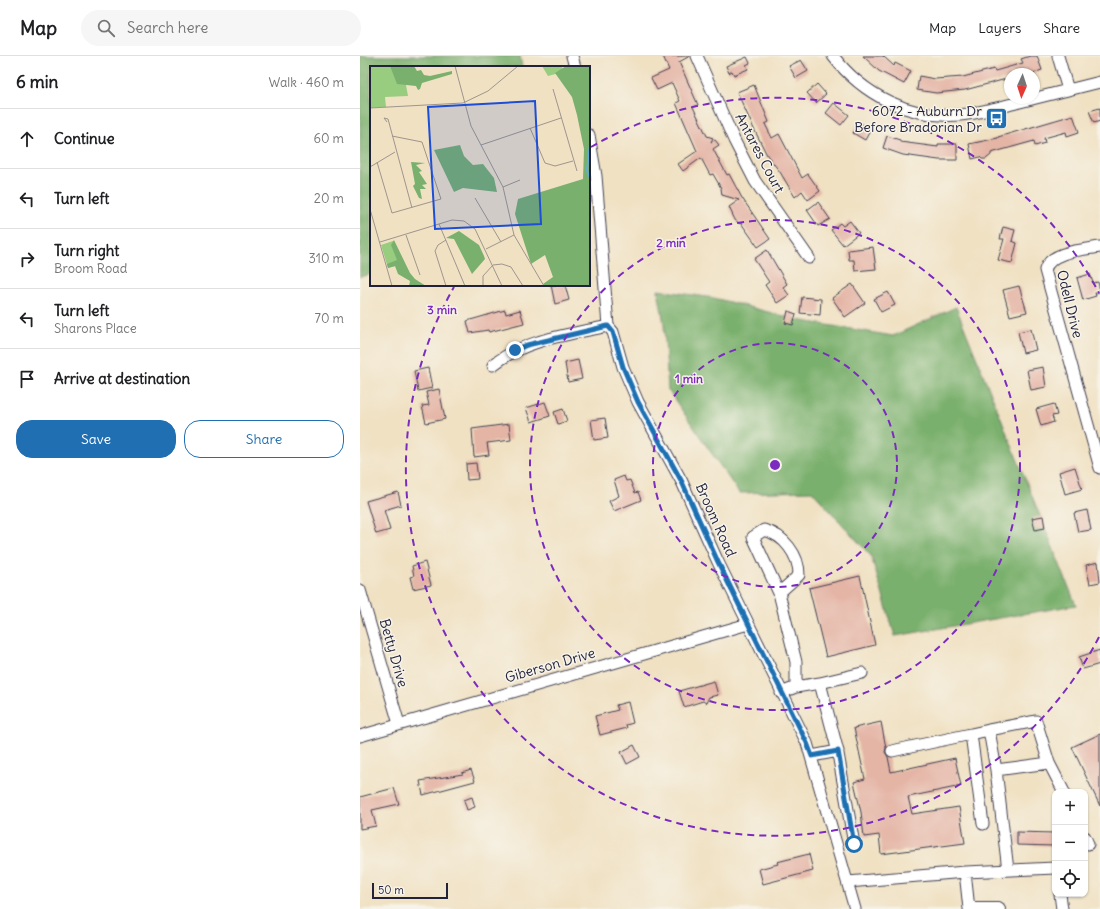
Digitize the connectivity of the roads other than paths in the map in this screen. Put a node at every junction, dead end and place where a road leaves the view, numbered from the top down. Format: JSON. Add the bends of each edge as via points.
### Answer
{"nodes":[{"id":1,"x":572,"y":56,"type":"edge"},
{"id":2,"x":697,"y":56,"type":"edge"},
{"id":3,"x":833,"y":56,"type":"edge"},
{"id":4,"x":1058,"y":56,"type":"edge"},
{"id":5,"x":575,"y":66,"type":"edge"},
{"id":6,"x":1100,"y":82,"type":"edge"},
{"id":7,"x":1068,"y":90,"type":"junction"},
{"id":8,"x":590,"y":143,"type":"edge"},
{"id":9,"x":1100,"y":247,"type":"edge"},
{"id":10,"x":809,"y":258,"type":"dead end"},
{"id":11,"x":608,"y":326,"type":"junction"},
{"id":12,"x":493,"y":366,"type":"dead end"},
{"id":13,"x":1100,"y":468,"type":"edge"},
{"id":14,"x":360,"y":590,"type":"edge"},
{"id":15,"x":779,"y":593,"type":"junction"},
{"id":16,"x":748,"y":624,"type":"junction"},
{"id":17,"x":862,"y":673,"type":"dead end"},
{"id":18,"x":820,"y":683,"type":"junction"},
{"id":19,"x":796,"y":687,"type":"junction"},
{"id":20,"x":781,"y":693,"type":"junction"},
{"id":21,"x":399,"y":724,"type":"junction"},
{"id":22,"x":989,"y":730,"type":"junction"},
{"id":23,"x":971,"y":734,"type":"junction"},
{"id":24,"x":360,"y":736,"type":"edge"},
{"id":25,"x":838,"y":751,"type":"junction"},
{"id":26,"x":892,"y":751,"type":"dead end"},
{"id":27,"x":812,"y":756,"type":"junction"},
{"id":28,"x":1049,"y":762,"type":"junction"},
{"id":29,"x":996,"y":770,"type":"junction"},
{"id":30,"x":1062,"y":789,"type":"edge"},
{"id":31,"x":983,"y":824,"type":"dead end"},
{"id":32,"x":854,"y":844,"type":"dead end"},
{"id":33,"x":1052,"y":868,"type":"edge"},
{"id":34,"x":1008,"y":870,"type":"junction"},
{"id":35,"x":965,"y":872,"type":"junction"},
{"id":36,"x":848,"y":882,"type":"junction"},
{"id":37,"x":1060,"y":897,"type":"edge"},
{"id":38,"x":855,"y":909,"type":"edge"},
{"id":39,"x":969,"y":909,"type":"edge"},
{"id":40,"x":974,"y":909,"type":"edge"},
{"id":41,"x":998,"y":909,"type":"edge"},
{"id":42,"x":1062,"y":909,"type":"edge"}],
"edges":[{"from":1,"to":5,"type":"street"},
{"from":2,"to":10,"type":"street","name":"Antares Court","via":[[755,181]]},
{"from":3,"to":7,"type":"street","via":[[854,79],[879,96],[914,111],[936,114],[974,113]]},
{"from":4,"to":7,"type":"street"},
{"from":6,"to":7,"type":"street"},
{"from":8,"to":11,"type":"street","name":"Broom Road","via":[[598,198]]},
{"from":9,"to":13,"type":"street","name":"Odell Drive","via":[[1056,257],[1047,264],[1045,275]]},
{"from":11,"to":12,"type":"street","via":[[527,345],[505,355]]},
{"from":11,"to":16,"type":"street","name":"Broom Road","via":[[613,332],[623,367],[638,402],[682,482]]},
{"from":14,"to":21,"type":"street","name":"Betty Drive"},
{"from":15,"to":15,"type":"street","via":[[799,575],[799,564],[780,538],[764,530],[753,537]]},
{"from":15,"to":19,"type":"street","via":[[796,662]]},
{"from":16,"to":20,"type":"street","name":"Broom Road"},
{"from":16,"to":21,"type":"street","name":"Giberson Drive"},
{"from":17,"to":18,"type":"street"},
{"from":18,"to":19,"type":"street"},
{"from":18,"to":25,"type":"street"},
{"from":19,"to":20,"type":"street"},
{"from":20,"to":27,"type":"street","name":"Broom Road"},
{"from":21,"to":24,"type":"street","name":"Giberson Drive"},
{"from":22,"to":23,"type":"street"},
{"from":22,"to":28,"type":"street","via":[[1036,721]]},
{"from":22,"to":29,"type":"street"},
{"from":23,"to":26,"type":"street"},
{"from":23,"to":31,"type":"street"},
{"from":25,"to":27,"type":"street"},
{"from":25,"to":32,"type":"street"},
{"from":27,"to":36,"type":"street","name":"Broom Road"},
{"from":28,"to":29,"type":"street"},
{"from":28,"to":30,"type":"street"},
{"from":29,"to":34,"type":"street"},
{"from":33,"to":34,"type":"street"},
{"from":34,"to":35,"type":"street"},
{"from":35,"to":36,"type":"street"},
{"from":35,"to":39,"type":"street"},
{"from":36,"to":38,"type":"street","name":"Broom Road"},
{"from":37,"to":42,"type":"street"},
{"from":40,"to":41,"type":"main road"}]}
